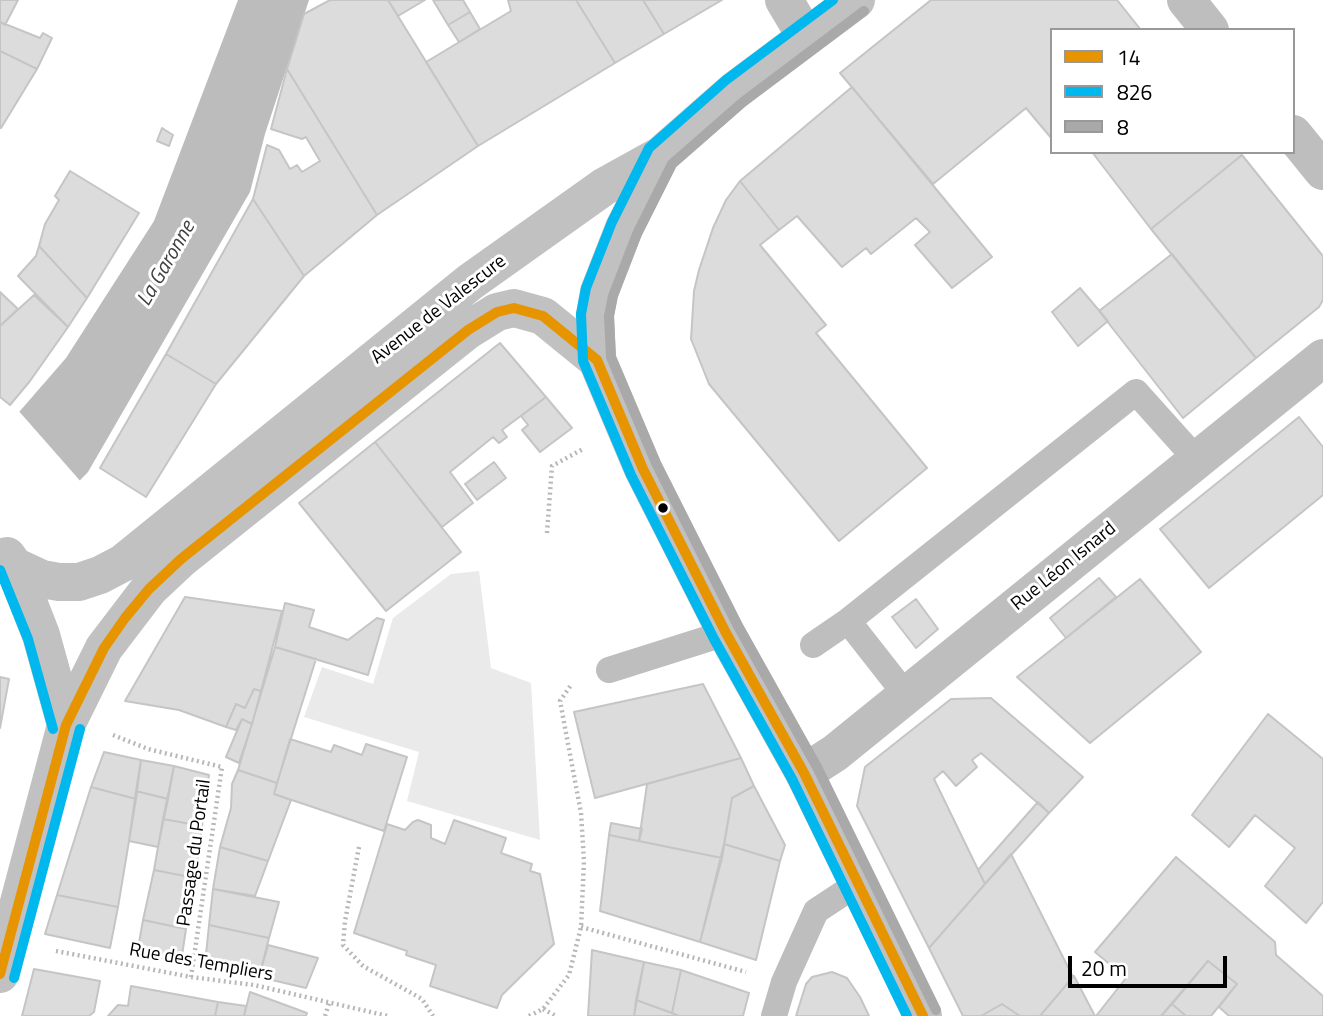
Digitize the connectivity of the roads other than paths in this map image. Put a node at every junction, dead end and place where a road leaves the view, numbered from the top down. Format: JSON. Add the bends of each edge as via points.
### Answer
{"nodes":[{"id":1,"x":784,"y":0,"type":"edge"},
{"id":2,"x":856,"y":0,"type":"edge"},
{"id":3,"x":1186,"y":0,"type":"edge"},
{"id":4,"x":1208,"y":28,"type":"edge"},
{"id":5,"x":806,"y":37,"type":"junction"},
{"id":6,"x":1295,"y":136,"type":"edge"},
{"id":7,"x":661,"y":155,"type":"junction"},
{"id":8,"x":1323,"y":171,"type":"edge"},
{"id":9,"x":1323,"y":358,"type":"edge"},
{"id":10,"x":597,"y":360,"type":"junction"},
{"id":11,"x":1198,"y":460,"type":"junction"},
{"id":12,"x":7,"y":556,"type":"edge"},
{"id":13,"x":848,"y":621,"type":"junction"},
{"id":14,"x":726,"y":634,"type":"junction"},
{"id":15,"x":813,"y":645,"type":"dead end"},
{"id":16,"x":609,"y":670,"type":"road end"},
{"id":17,"x":906,"y":695,"type":"junction"},
{"id":18,"x":66,"y":725,"type":"junction"},
{"id":19,"x":804,"y":773,"type":"junction"},
{"id":20,"x":857,"y":884,"type":"junction"},
{"id":21,"x":4,"y":958,"type":"edge"},
{"id":22,"x":774,"y":1016,"type":"edge"},
{"id":23,"x":923,"y":1016,"type":"edge"}],
"edges":[{"from":1,"to":5,"type":"street"},
{"from":2,"to":5,"type":"main road","name":"Avenue de Valescure"},
{"from":3,"to":4,"type":"street"},
{"from":5,"to":7,"type":"main road","name":"Avenue de Valescure"},
{"from":6,"to":8,"type":"street"},
{"from":7,"to":10,"type":"main road","via":[[598,292]]},
{"from":7,"to":12,"type":"main road","name":"Avenue de Valescure","via":[[605,187],[470,282],[123,563],[79,582],[59,582],[42,579]]},
{"from":9,"to":11,"type":"street","name":"Rue Léon Isnard"},
{"from":10,"to":14,"type":"main road","via":[[623,426]]},
{"from":10,"to":18,"type":"main road","via":[[543,316],[514,308],[497,312],[468,330],[149,589],[104,648]]},
{"from":11,"to":13,"type":"lane","via":[[1136,392]]},
{"from":11,"to":17,"type":"street","name":"Rue Léon Isnard"},
{"from":12,"to":18,"type":"main road","via":[[41,635]]},
{"from":13,"to":15,"type":"lane"},
{"from":13,"to":17,"type":"lane"},
{"from":14,"to":16,"type":"lane"},
{"from":14,"to":19,"type":"main road"},
{"from":17,"to":19,"type":"street","name":"Rue Léon Isnard"},
{"from":18,"to":21,"type":"main road"},
{"from":19,"to":20,"type":"main road"},
{"from":20,"to":22,"type":"lane","via":[[816,911]]},
{"from":20,"to":23,"type":"main road"}]}
